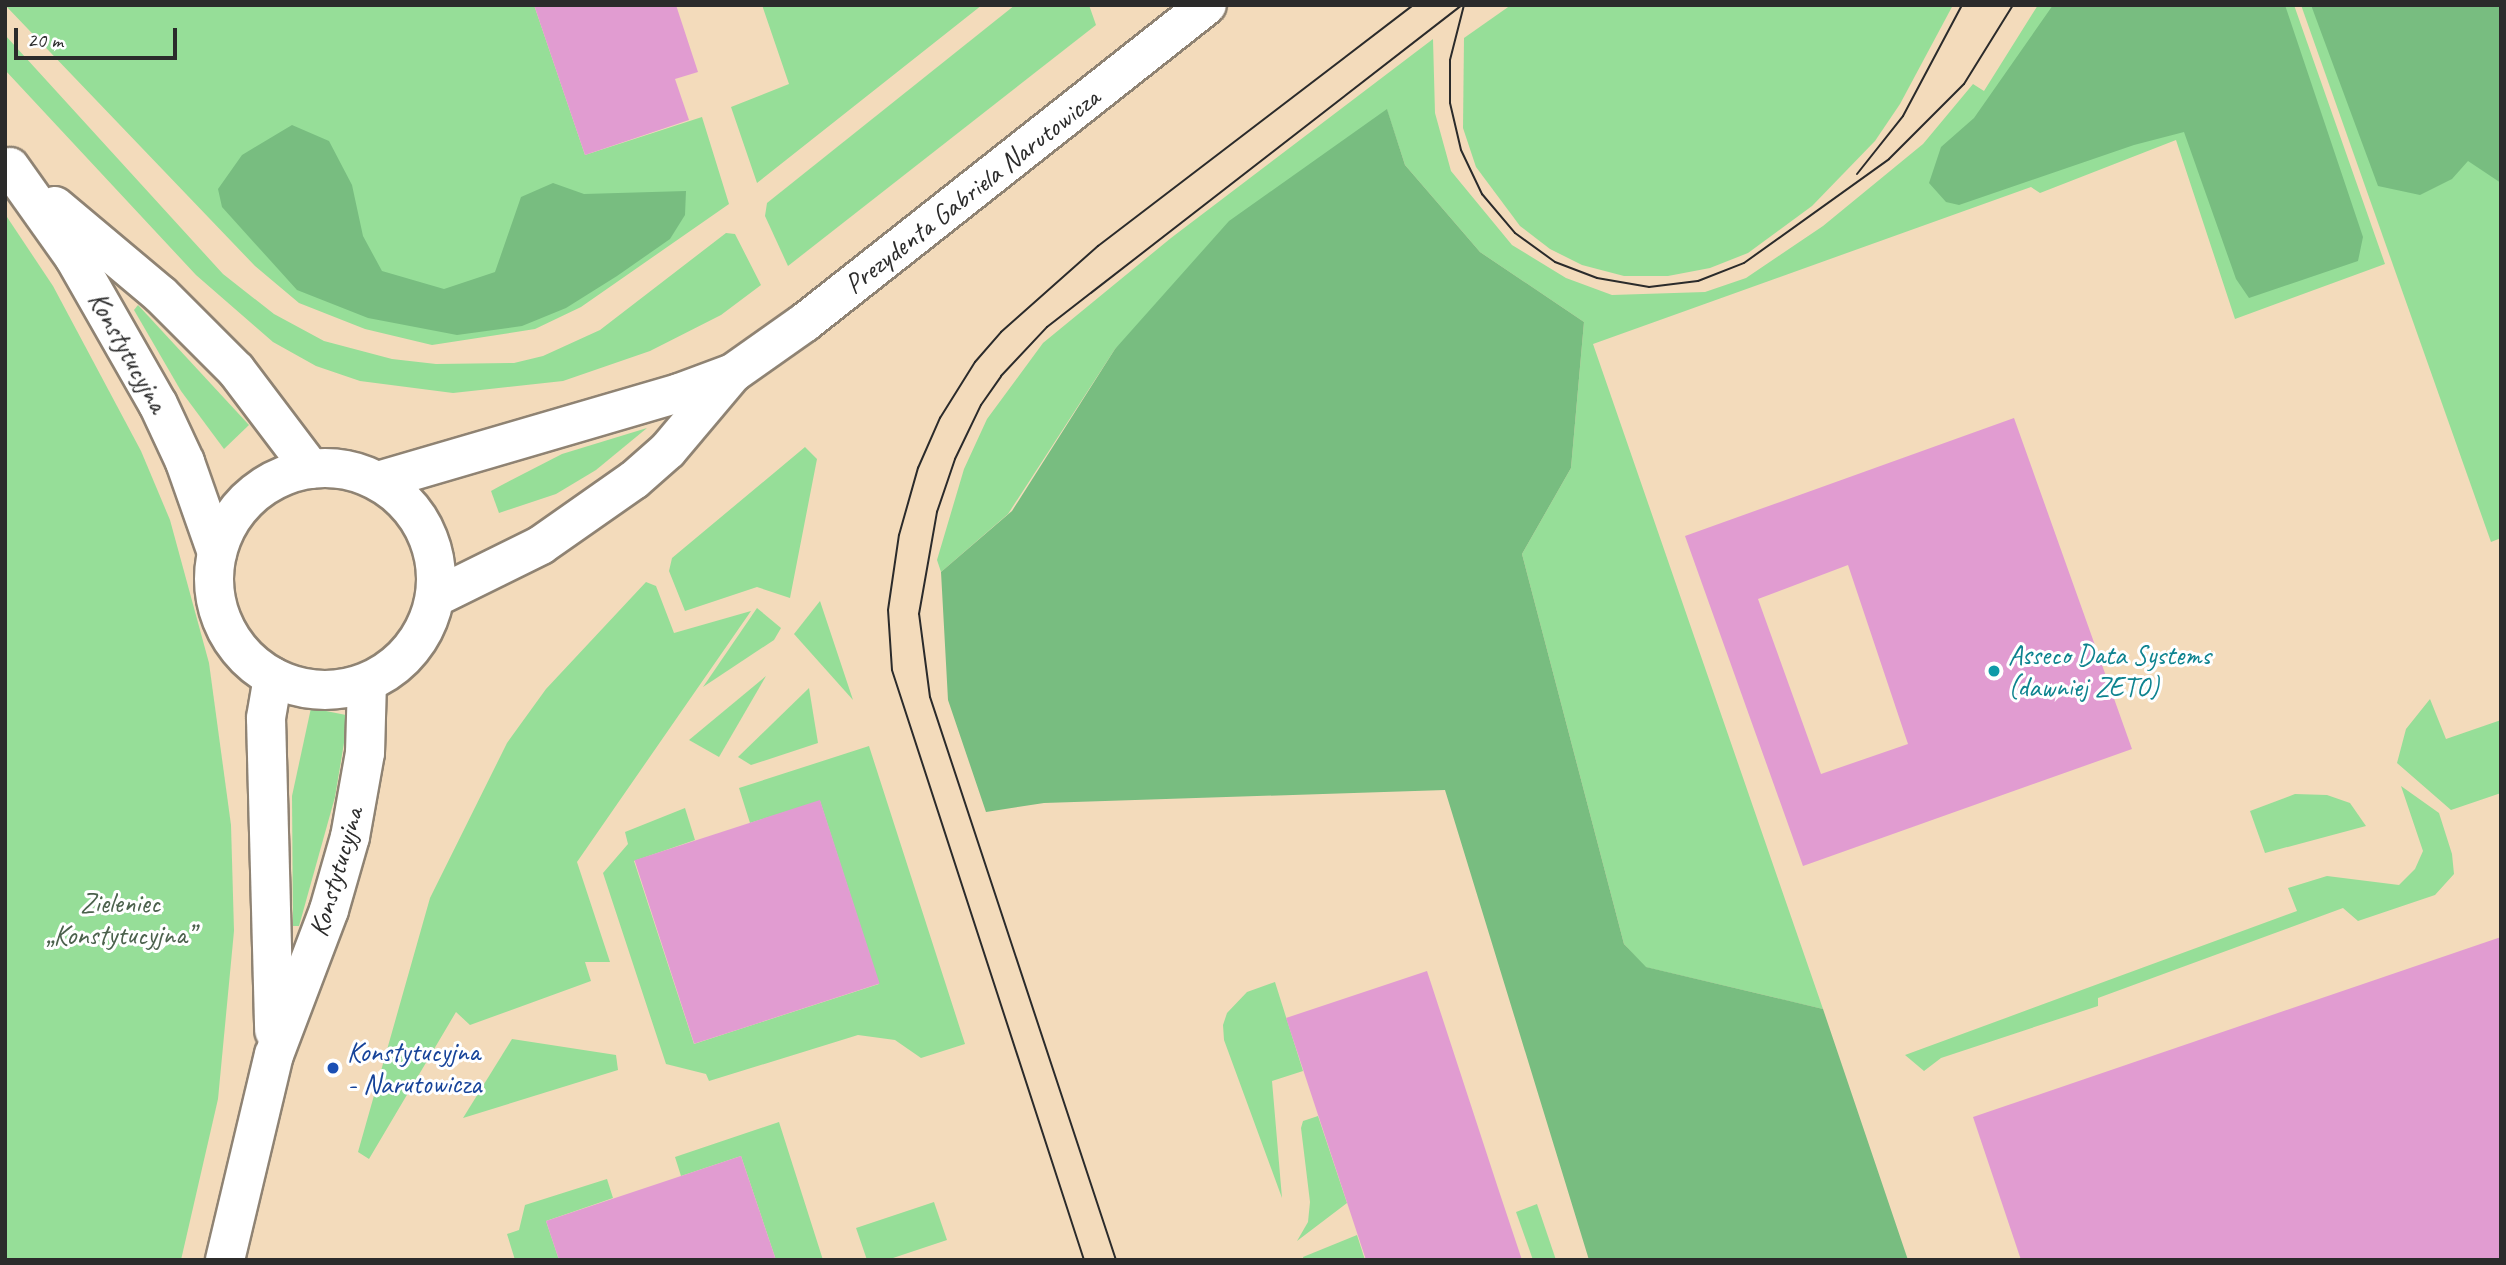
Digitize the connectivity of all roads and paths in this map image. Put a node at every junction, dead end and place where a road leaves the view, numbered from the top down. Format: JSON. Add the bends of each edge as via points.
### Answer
{"nodes":[{"id":1,"x":1207,"y":5,"type":"edge"},
{"id":2,"x":8,"y":165,"type":"edge"},
{"id":3,"x":733,"y":373,"type":"junction"},
{"id":4,"x":311,"y":468,"type":"junction"},
{"id":5,"x":379,"y":481,"type":"junction"},
{"id":6,"x":217,"y":553,"type":"junction"},
{"id":7,"x":436,"y":597,"type":"junction"},
{"id":8,"x":273,"y":677,"type":"junction"},
{"id":9,"x":368,"y":683,"type":"junction"},
{"id":10,"x":274,"y":1055,"type":"junction"},
{"id":11,"x":225,"y":1260,"type":"edge"}],
"edges":[{"from":1,"to":3,"type":"street","name":"Prezydenta Gabriela Narutowicza","via":[[804,323]]},
{"from":2,"to":4,"type":"street","name":"Konstytucyjna","via":[[161,295],[236,370]]},
{"from":2,"to":6,"type":"street","name":"Konstytucyjna","via":[[74,257],[158,404],[185,462]]},
{"from":3,"to":5,"type":"street","name":"Prezydenta Gabriela Narutowicza"},
{"from":3,"to":7,"type":"street","name":"Prezydenta Gabriela Narutowicza","via":[[668,450],[634,480],[541,545]]},
{"from":4,"to":5,"type":"street","via":[[334,468]]},
{"from":4,"to":6,"type":"street","via":[[256,491],[231,519]]},
{"from":5,"to":7,"type":"street","via":[[406,502],[426,530],[436,562]]},
{"from":6,"to":8,"type":"street","via":[[214,592],[220,616],[250,662]]},
{"from":7,"to":9,"type":"street","via":[[425,629],[405,657]]},
{"from":8,"to":9,"type":"street","via":[[308,689],[337,690]]},
{"from":8,"to":10,"type":"street","name":"Konstytucyjna","via":[[266,718]]},
{"from":9,"to":10,"type":"street","name":"Konstytucyjna","via":[[365,753],[349,837],[330,910]]},
{"from":10,"to":11,"type":"street","name":"Konstytucyjna"}]}
